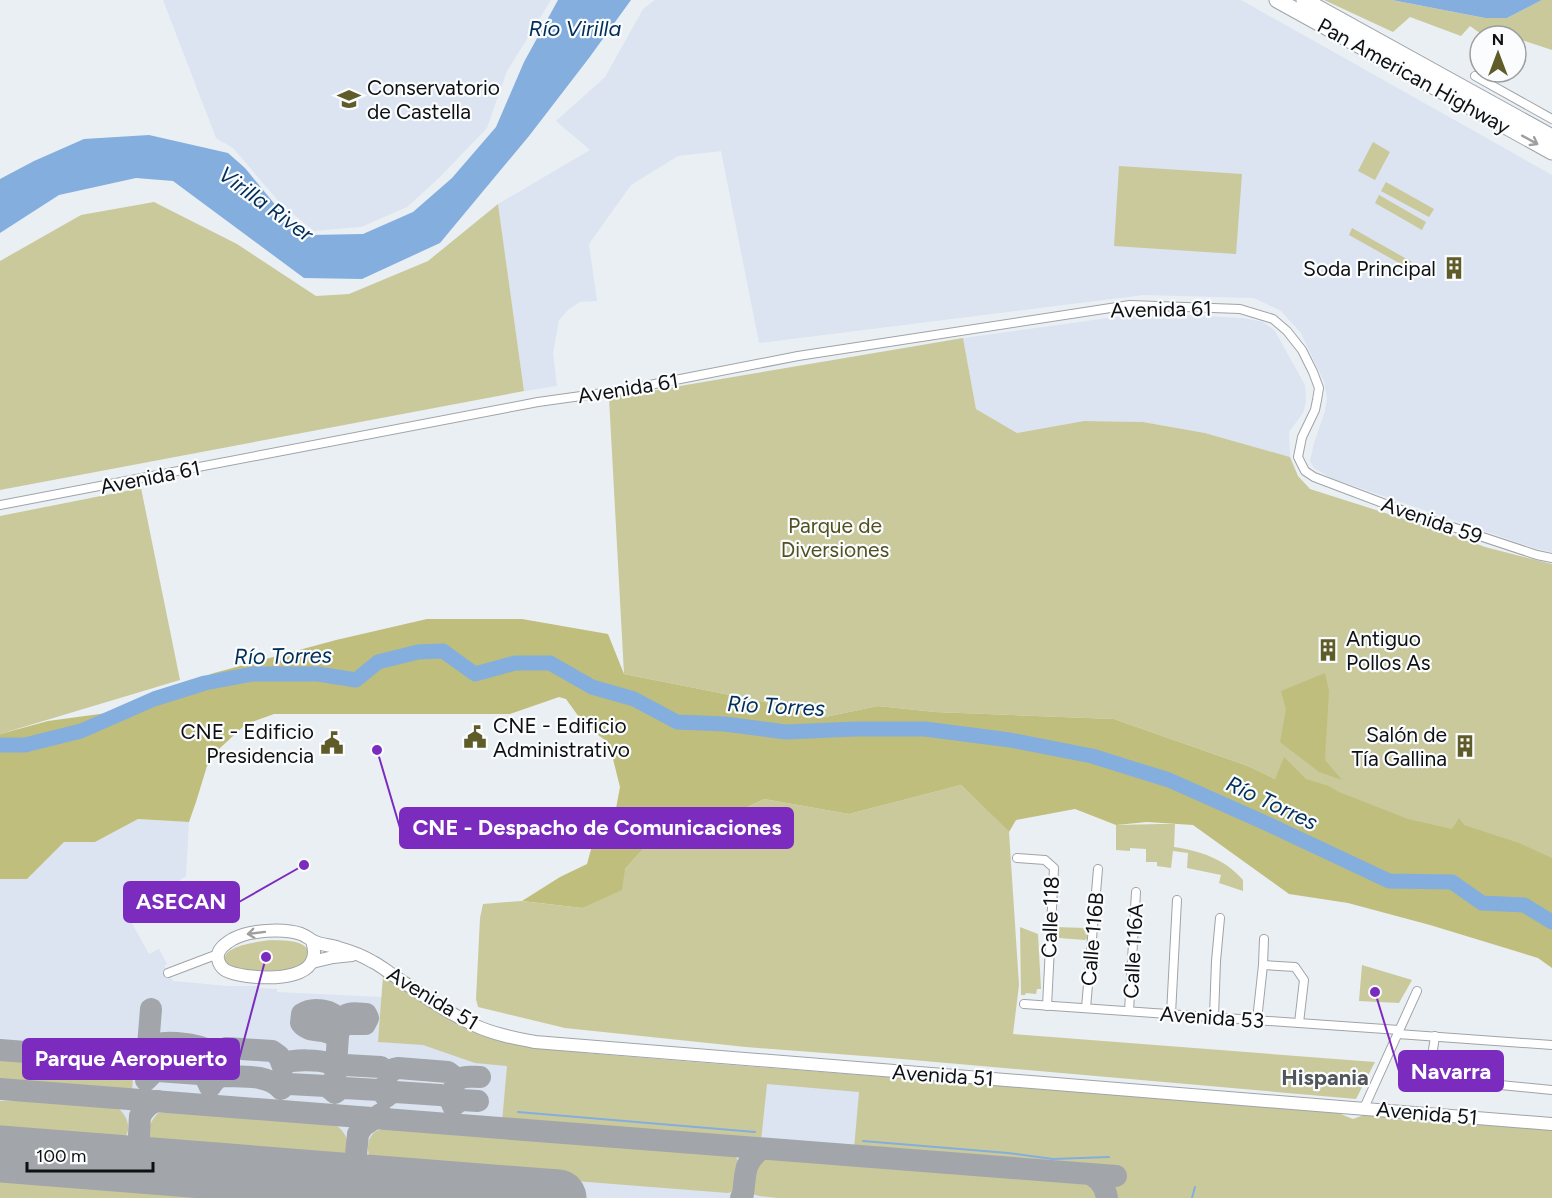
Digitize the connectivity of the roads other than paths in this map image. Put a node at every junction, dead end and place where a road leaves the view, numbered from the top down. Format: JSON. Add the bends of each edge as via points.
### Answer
{"nodes":[{"id":1,"x":1277,"y":0,"type":"edge"},
{"id":2,"x":1304,"y":0,"type":"edge"},
{"id":3,"x":1489,"y":84,"type":"edge"},
{"id":4,"x":1552,"y":119,"type":"edge"},
{"id":5,"x":1552,"y":137,"type":"edge"},
{"id":6,"x":1552,"y":152,"type":"edge"},
{"id":7,"x":1314,"y":477,"type":"joint"},
{"id":8,"x":0,"y":505,"type":"edge"},
{"id":9,"x":1552,"y":558,"type":"edge"},
{"id":10,"x":1017,"y":858,"type":"dead end"},
{"id":11,"x":1098,"y":869,"type":"dead end"},
{"id":12,"x":1136,"y":892,"type":"dead end"},
{"id":13,"x":1177,"y":900,"type":"dead end"},
{"id":14,"x":1220,"y":918,"type":"dead end"},
{"id":15,"x":1264,"y":939,"type":"dead end"},
{"id":16,"x":312,"y":941,"type":"junction"},
{"id":17,"x":218,"y":954,"type":"junction"},
{"id":18,"x":355,"y":954,"type":"junction"},
{"id":19,"x":312,"y":962,"type":"junction"},
{"id":20,"x":1263,"y":964,"type":"junction"},
{"id":21,"x":168,"y":973,"type":"dead end"},
{"id":22,"x":1417,"y":992,"type":"dead end"},
{"id":23,"x":1024,"y":1004,"type":"dead end"},
{"id":24,"x":1047,"y":1005,"type":"junction"},
{"id":25,"x":1086,"y":1008,"type":"junction"},
{"id":26,"x":1129,"y":1011,"type":"junction"},
{"id":27,"x":1171,"y":1014,"type":"junction"},
{"id":28,"x":1214,"y":1017,"type":"junction"},
{"id":29,"x":1257,"y":1020,"type":"junction"},
{"id":30,"x":1299,"y":1023,"type":"junction"},
{"id":31,"x":1399,"y":1032,"type":"junction"},
{"id":32,"x":1435,"y":1036,"type":"junction"},
{"id":33,"x":1552,"y":1045,"type":"edge"},
{"id":34,"x":1552,"y":1090,"type":"edge"},
{"id":35,"x":1364,"y":1108,"type":"junction"},
{"id":36,"x":1552,"y":1124,"type":"edge"}],
"edges":[{"from":1,"to":6,"type":"highway","name":"Pan American Highway","one_way":true},
{"from":2,"to":5,"type":"highway"},
{"from":3,"to":4,"type":"street"},
{"from":7,"to":8,"type":"street","name":"Avenida 61","via":[[1305,471],[1298,458],[1319,388],[1302,350],[1287,331],[1273,319],[1240,309],[1130,305],[798,356],[624,390],[538,402]]},
{"from":7,"to":9,"type":"street","name":"Avenida 59","via":[[1401,510]]},
{"from":10,"to":24,"type":"street","name":"Calle 118","via":[[1045,860],[1054,868]]},
{"from":11,"to":25,"type":"street","name":"Calle 116B"},
{"from":12,"to":26,"type":"street","name":"Calle 116A"},
{"from":13,"to":27,"type":"street"},
{"from":14,"to":28,"type":"street"},
{"from":15,"to":20,"type":"street"},
{"from":16,"to":17,"type":"main road","name":"Avenida 51","one_way":true,"via":[[298,933],[260,932],[233,939]]},
{"from":16,"to":18,"type":"main road","name":"Avenida 51"},
{"from":16,"to":19,"type":"main road"},
{"from":17,"to":19,"type":"main road","via":[[219,962],[232,974],[256,977],[294,975]]},
{"from":17,"to":21,"type":"street","name":"Avenida 51"},
{"from":18,"to":19,"type":"main road"},
{"from":18,"to":35,"type":"main road","name":"Avenida 51","via":[[476,1026],[494,1034],[535,1042]]},
{"from":20,"to":29,"type":"street"},
{"from":20,"to":30,"type":"street","via":[[1295,967],[1304,980]]},
{"from":22,"to":31,"type":"street"},
{"from":23,"to":24,"type":"street","name":"Avenida 53"},
{"from":24,"to":25,"type":"street","name":"Avenida 53"},
{"from":25,"to":26,"type":"street","name":"Avenida 53"},
{"from":26,"to":27,"type":"street","name":"Avenida 53"},
{"from":27,"to":28,"type":"street","name":"Avenida 53"},
{"from":28,"to":29,"type":"street","name":"Avenida 53"},
{"from":29,"to":30,"type":"street","name":"Avenida 53"},
{"from":30,"to":31,"type":"street","name":"Avenida 53"},
{"from":31,"to":32,"type":"street","name":"Avenida 53"},
{"from":31,"to":35,"type":"street"},
{"from":32,"to":33,"type":"street","name":"Avenida 53"},
{"from":32,"to":34,"type":"street","via":[[1429,1078]]},
{"from":35,"to":36,"type":"main road","name":"Avenida 51"}]}
